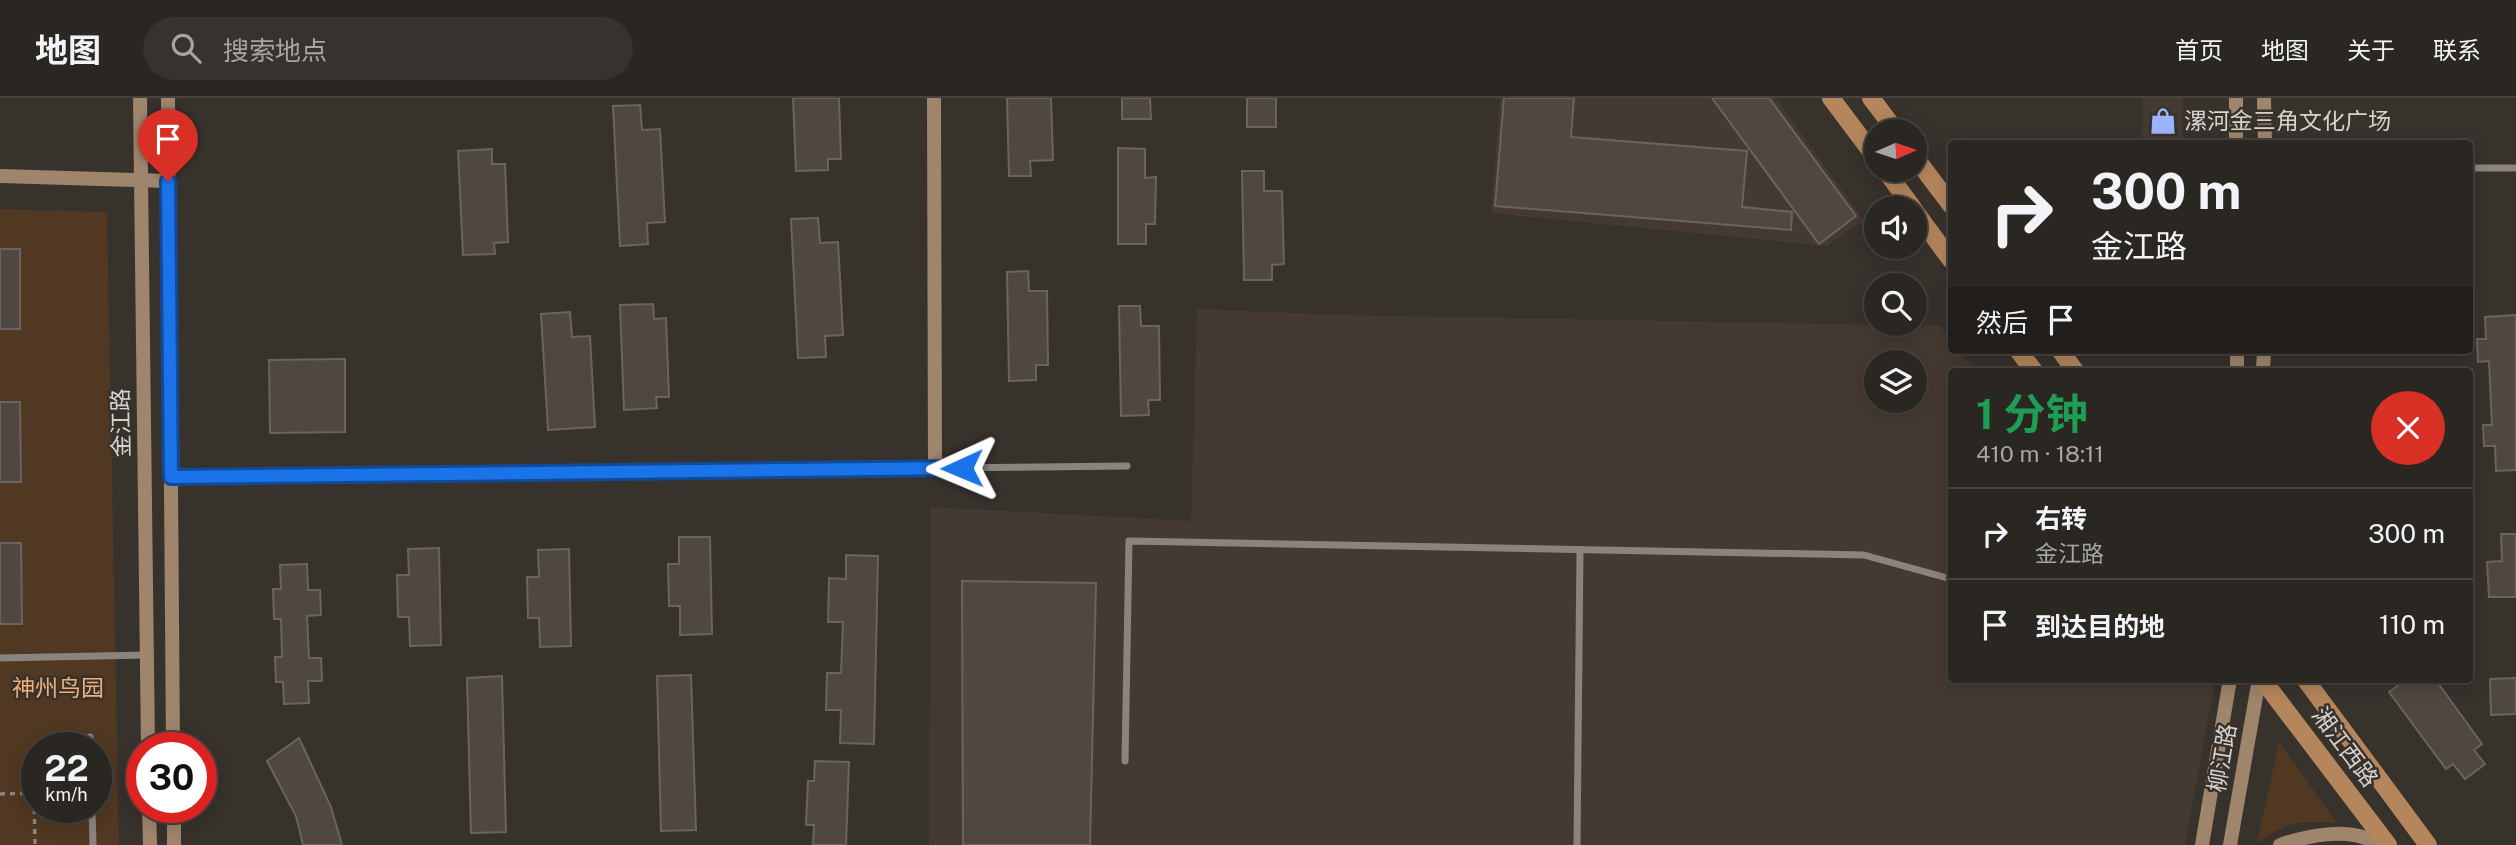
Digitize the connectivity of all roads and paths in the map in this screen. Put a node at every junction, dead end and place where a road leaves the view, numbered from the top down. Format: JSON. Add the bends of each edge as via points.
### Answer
{"nodes":[{"id":1,"x":140,"y":98,"type":"edge"},
{"id":2,"x":167,"y":98,"type":"edge"},
{"id":3,"x":934,"y":98,"type":"edge"},
{"id":4,"x":1831,"y":98,"type":"edge"},
{"id":5,"x":1871,"y":98,"type":"edge"},
{"id":6,"x":2236,"y":98,"type":"edge"},
{"id":7,"x":2264,"y":98,"type":"edge"},
{"id":8,"x":1887,"y":119,"type":"edge"},
{"id":9,"x":2236,"y":140,"type":"edge"},
{"id":10,"x":2265,"y":140,"type":"edge"},
{"id":11,"x":1864,"y":142,"type":"edge"},
{"id":12,"x":2473,"y":167,"type":"edge"},
{"id":13,"x":2516,"y":168,"type":"edge"},
{"id":14,"x":1927,"y":173,"type":"edge"},
{"id":15,"x":0,"y":176,"type":"edge"},
{"id":16,"x":141,"y":181,"type":"junction"},
{"id":17,"x":168,"y":181,"type":"junction"},
{"id":18,"x":1948,"y":201,"type":"edge"},
{"id":19,"x":1927,"y":227,"type":"edge"},
{"id":20,"x":1948,"y":256,"type":"edge"},
{"id":21,"x":2021,"y":354,"type":"edge"},
{"id":22,"x":2032,"y":368,"type":"edge"},
{"id":23,"x":1127,"y":466,"type":"dead end"},
{"id":24,"x":935,"y":468,"type":"junction"},
{"id":25,"x":171,"y":477,"type":"junction"},
{"id":26,"x":1580,"y":550,"type":"junction"},
{"id":27,"x":1948,"y":578,"type":"edge"},
{"id":28,"x":147,"y":655,"type":"junction"},
{"id":29,"x":0,"y":658,"type":"edge"},
{"id":30,"x":2229,"y":683,"type":"edge"},
{"id":31,"x":2260,"y":683,"type":"edge"},
{"id":32,"x":2264,"y":683,"type":"edge"},
{"id":33,"x":2308,"y":683,"type":"edge"},
{"id":34,"x":148,"y":732,"type":"edge"},
{"id":35,"x":173,"y":732,"type":"edge"},
{"id":36,"x":1125,"y":761,"type":"dead end"},
{"id":37,"x":0,"y":794,"type":"edge"},
{"id":38,"x":92,"y":823,"type":"edge"},
{"id":39,"x":149,"y":823,"type":"edge"},
{"id":40,"x":174,"y":823,"type":"edge"},
{"id":41,"x":35,"y":845,"type":"edge"},
{"id":42,"x":93,"y":845,"type":"edge"},
{"id":43,"x":150,"y":845,"type":"edge"},
{"id":44,"x":174,"y":845,"type":"edge"},
{"id":45,"x":1577,"y":845,"type":"edge"},
{"id":46,"x":2202,"y":845,"type":"edge"},
{"id":47,"x":2230,"y":845,"type":"edge"},
{"id":48,"x":2280,"y":845,"type":"edge"},
{"id":49,"x":2379,"y":845,"type":"edge"},
{"id":50,"x":2388,"y":845,"type":"edge"},
{"id":51,"x":2428,"y":845,"type":"edge"}],
"edges":[{"from":1,"to":16,"type":"street","name":"金江路"},
{"from":2,"to":17,"type":"street"},
{"from":3,"to":24,"type":"street"},
{"from":4,"to":11,"type":"main road"},
{"from":5,"to":8,"type":"main road"},
{"from":6,"to":9,"type":"street"},
{"from":7,"to":10,"type":"street"},
{"from":12,"to":13,"type":"street"},
{"from":14,"to":18,"type":"main road"},
{"from":15,"to":16,"type":"street"},
{"from":16,"to":17,"type":"street"},
{"from":16,"to":28,"type":"street","name":"金江路"},
{"from":17,"to":25,"type":"street"},
{"from":19,"to":20,"type":"main road"},
{"from":21,"to":22,"type":"main road"},
{"from":23,"to":24,"type":"street"},
{"from":24,"to":25,"type":"street"},
{"from":25,"to":35,"type":"street"},
{"from":26,"to":27,"type":"street","via":[[1864,555]]},
{"from":26,"to":36,"type":"street","via":[[1129,541]]},
{"from":26,"to":45,"type":"street"},
{"from":28,"to":29,"type":"street"},
{"from":28,"to":34,"type":"street","name":"金江路"},
{"from":30,"to":46,"type":"street","name":"柳江路"},
{"from":31,"to":47,"type":"street","name":"柳江路"},
{"from":32,"to":50,"type":"main road","name":"湘江西路"},
{"from":33,"to":51,"type":"main road","name":"湘江西路"},
{"from":37,"to":41,"type":"path","via":[[34,793]]},
{"from":38,"to":42,"type":"street"},
{"from":39,"to":43,"type":"street"},
{"from":40,"to":44,"type":"street"},
{"from":48,"to":49,"type":"street","via":[[2318,834],[2367,837]]}]}
